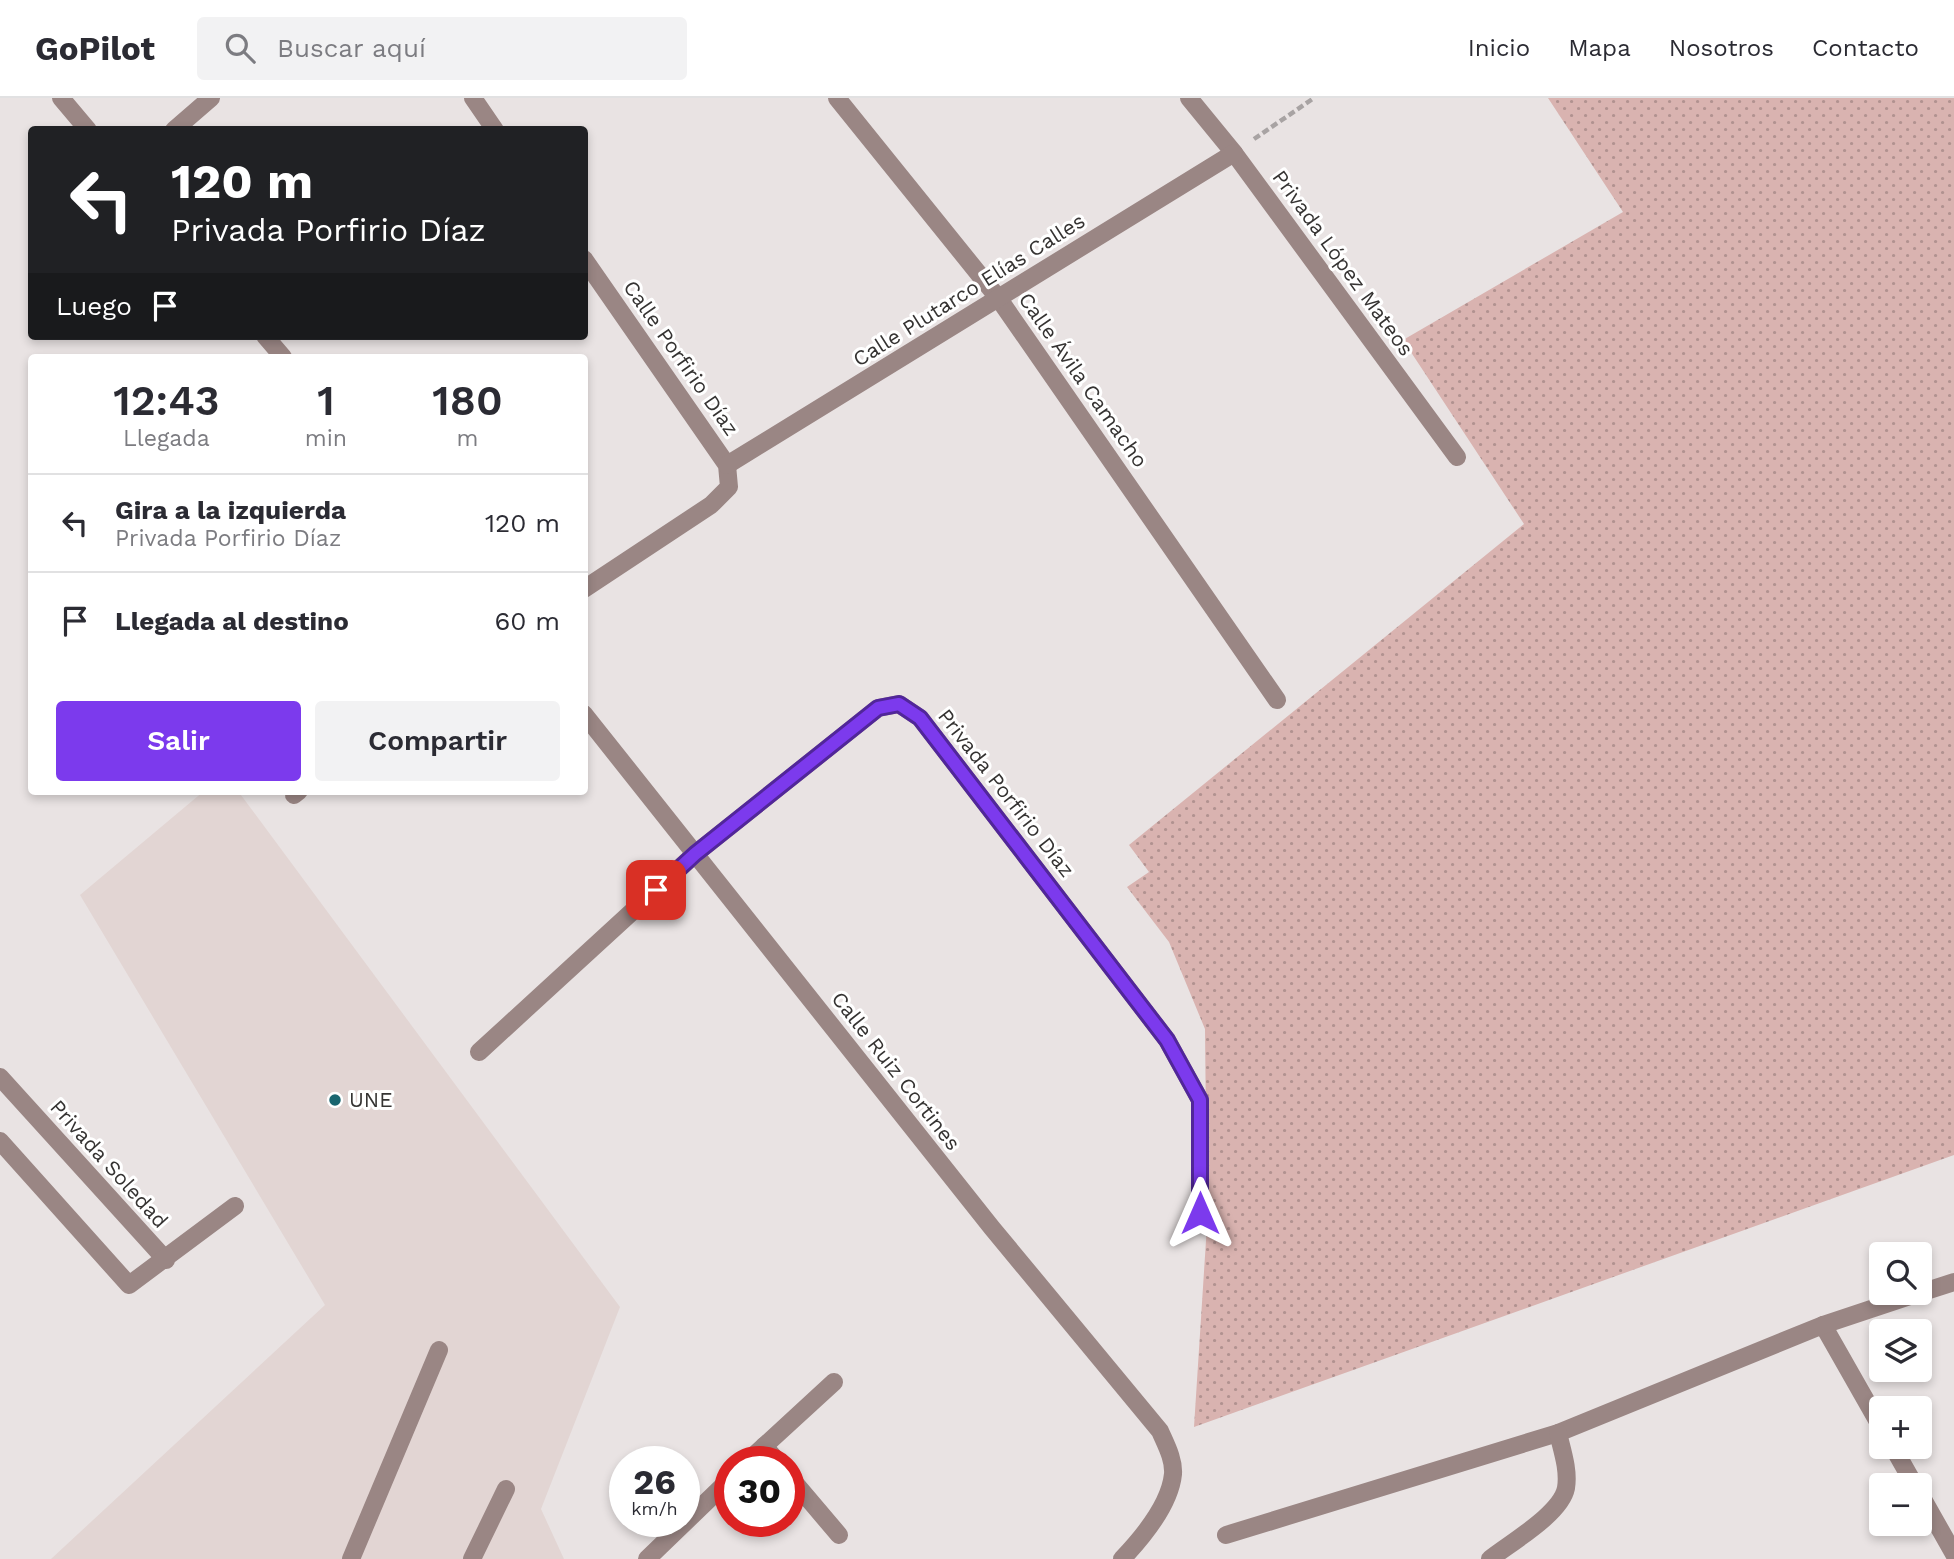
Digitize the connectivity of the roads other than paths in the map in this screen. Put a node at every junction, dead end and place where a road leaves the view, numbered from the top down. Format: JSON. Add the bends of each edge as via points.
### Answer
{"nodes":[{"id":1,"x":61,"y":98,"type":"edge"},
{"id":2,"x":211,"y":98,"type":"edge"},
{"id":3,"x":473,"y":98,"type":"edge"},
{"id":4,"x":837,"y":98,"type":"edge"},
{"id":5,"x":1189,"y":98,"type":"edge"},
{"id":6,"x":85,"y":126,"type":"edge"},
{"id":7,"x":179,"y":126,"type":"edge"},
{"id":8,"x":492,"y":126,"type":"edge"},
{"id":9,"x":1234,"y":153,"type":"junction"},
{"id":10,"x":588,"y":265,"type":"edge"},
{"id":11,"x":999,"y":299,"type":"junction"},
{"id":12,"x":268,"y":340,"type":"edge"},
{"id":13,"x":280,"y":354,"type":"edge"},
{"id":14,"x":1457,"y":457,"type":"dead end"},
{"id":15,"x":727,"y":466,"type":"junction"},
{"id":16,"x":588,"y":586,"type":"edge"},
{"id":17,"x":1277,"y":700,"type":"dead end"},
{"id":18,"x":588,"y":719,"type":"edge"},
{"id":19,"x":695,"y":854,"type":"junction"},
{"id":20,"x":479,"y":1052,"type":"dead end"},
{"id":21,"x":0,"y":1077,"type":"edge"},
{"id":22,"x":0,"y":1141,"type":"edge"},
{"id":23,"x":235,"y":1206,"type":"dead end"},
{"id":24,"x":1200,"y":1213,"type":"dead end"},
{"id":25,"x":166,"y":1260,"type":"junction"},
{"id":26,"x":1954,"y":1282,"type":"edge"},
{"id":27,"x":1932,"y":1289,"type":"edge"},
{"id":28,"x":1884,"y":1305,"type":"edge"},
{"id":29,"x":1823,"y":1325,"type":"junction"},
{"id":30,"x":439,"y":1350,"type":"dead end"},
{"id":31,"x":834,"y":1382,"type":"dead end"},
{"id":32,"x":1869,"y":1406,"type":"edge"},
{"id":33,"x":1558,"y":1433,"type":"junction"},
{"id":34,"x":764,"y":1446,"type":"edge"},
{"id":35,"x":506,"y":1489,"type":"dead end"},
{"id":36,"x":714,"y":1494,"type":"edge"},
{"id":37,"x":805,"y":1495,"type":"edge"},
{"id":38,"x":1932,"y":1516,"type":"edge"},
{"id":39,"x":838,"y":1535,"type":"dead end"},
{"id":40,"x":1226,"y":1535,"type":"dead end"},
{"id":41,"x":1954,"y":1555,"type":"edge"},
{"id":42,"x":351,"y":1559,"type":"edge"},
{"id":43,"x":472,"y":1559,"type":"edge"},
{"id":44,"x":647,"y":1559,"type":"edge"},
{"id":45,"x":1124,"y":1559,"type":"edge"},
{"id":46,"x":1490,"y":1559,"type":"edge"}],
"edges":[{"from":1,"to":6,"type":"street"},
{"from":2,"to":7,"type":"street"},
{"from":3,"to":8,"type":"street"},
{"from":4,"to":11,"type":"street","name":"Calle Ávila Camacho"},
{"from":5,"to":9,"type":"street","name":"Privada López Mateos"},
{"from":9,"to":11,"type":"street","name":"Calle Plutarco Elías Calles"},
{"from":9,"to":14,"type":"street","name":"Privada López Mateos"},
{"from":10,"to":15,"type":"street","name":"Calle Porfirio Díaz"},
{"from":11,"to":15,"type":"street","name":"Calle Plutarco Elías Calles"},
{"from":11,"to":17,"type":"street","name":"Calle Ávila Camacho"},
{"from":12,"to":13,"type":"street"},
{"from":15,"to":16,"type":"street","name":"Calle Porfirio Díaz","via":[[729,487],[712,505]]},
{"from":18,"to":19,"type":"street","name":"Calle Ruiz Cortines"},
{"from":19,"to":20,"type":"street","name":"Privada Porfirio Díaz"},
{"from":19,"to":24,"type":"street","name":"Privada Porfirio Díaz","via":[[878,708],[899,704],[920,718],[1167,1040],[1200,1100]]},
{"from":19,"to":45,"type":"street","name":"Calle Ruiz Cortines","via":[[1160,1431],[1171,1454],[1173,1475],[1160,1510]]},
{"from":21,"to":25,"type":"street","name":"Privada Soledad"},
{"from":22,"to":25,"type":"street","name":"Privada Soledad","via":[[122,1281],[136,1283]]},
{"from":23,"to":25,"type":"street"},
{"from":26,"to":27,"type":"street"},
{"from":28,"to":29,"type":"street"},
{"from":29,"to":32,"type":"street"},
{"from":29,"to":33,"type":"street"},
{"from":30,"to":42,"type":"street"},
{"from":31,"to":34,"type":"street"},
{"from":33,"to":40,"type":"street"},
{"from":33,"to":46,"type":"street","via":[[1566,1489],[1557,1507]]},
{"from":35,"to":43,"type":"street"},
{"from":36,"to":44,"type":"street"},
{"from":37,"to":39,"type":"street"},
{"from":38,"to":41,"type":"street"}]}
